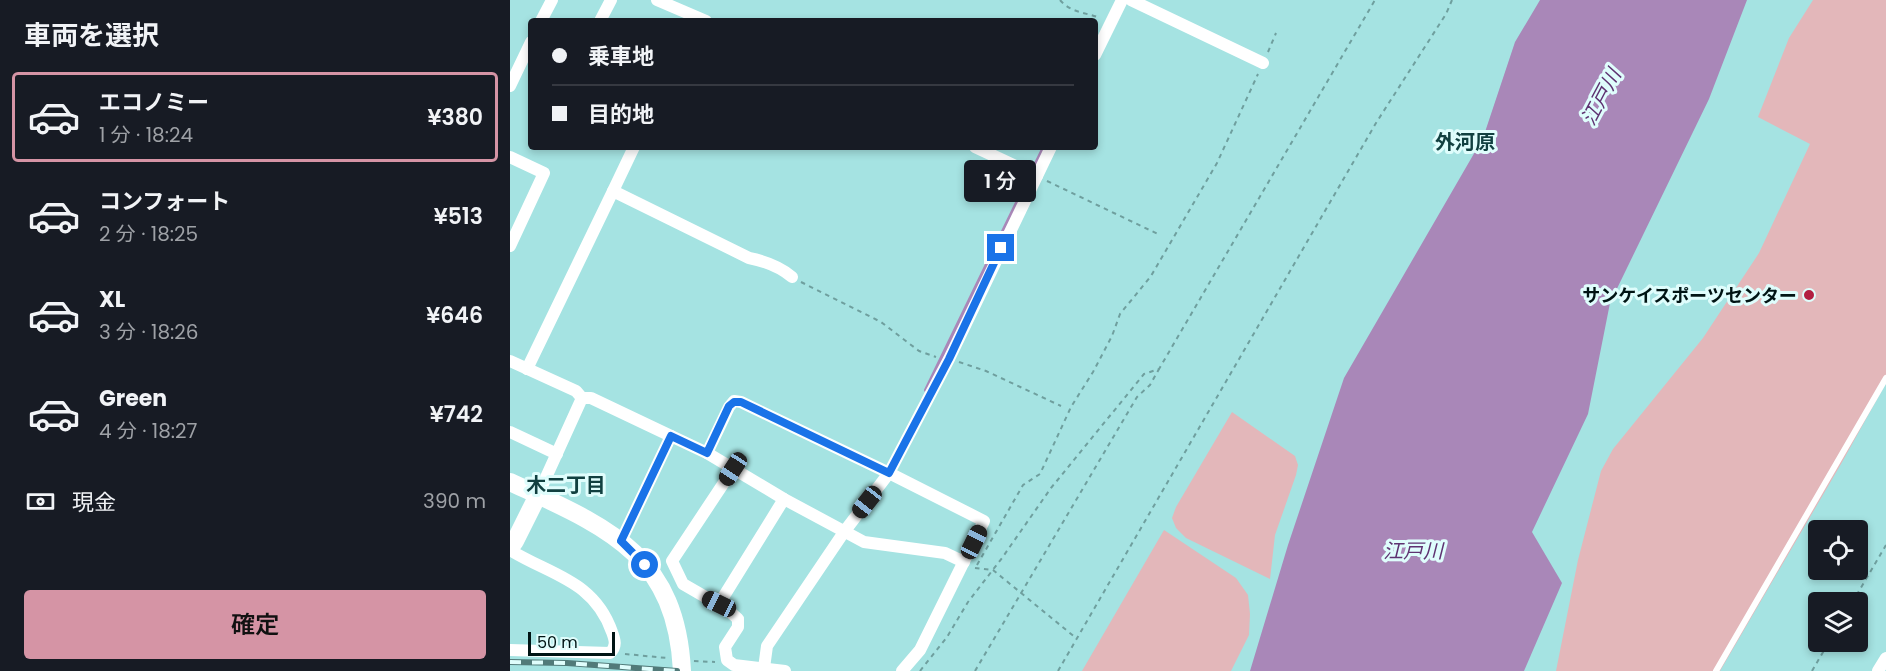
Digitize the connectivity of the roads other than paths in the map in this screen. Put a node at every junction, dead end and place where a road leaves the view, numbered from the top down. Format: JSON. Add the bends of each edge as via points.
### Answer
{"nodes":[{"id":1,"x":552,"y":0,"type":"edge"},
{"id":2,"x":611,"y":0,"type":"edge"},
{"id":3,"x":657,"y":0,"type":"edge"},
{"id":4,"x":1122,"y":0,"type":"edge"},
{"id":5,"x":1131,"y":0,"type":"edge"},
{"id":6,"x":543,"y":18,"type":"edge"},
{"id":7,"x":602,"y":18,"type":"edge"},
{"id":8,"x":699,"y":18,"type":"edge"},
{"id":9,"x":1098,"y":49,"type":"edge"},
{"id":10,"x":528,"y":51,"type":"edge"},
{"id":11,"x":1263,"y":63,"type":"road end"},
{"id":12,"x":510,"y":86,"type":"edge"},
{"id":13,"x":633,"y":150,"type":"edge"},
{"id":14,"x":981,"y":150,"type":"edge"},
{"id":15,"x":1049,"y":150,"type":"edge"},
{"id":16,"x":510,"y":157,"type":"edge"},
{"id":17,"x":1032,"y":174,"type":"junction"},
{"id":18,"x":613,"y":192,"type":"junction"},
{"id":19,"x":510,"y":246,"type":"edge"},
{"id":20,"x":792,"y":277,"type":"road end"},
{"id":21,"x":510,"y":361,"type":"edge"},
{"id":22,"x":527,"y":369,"type":"junction"},
{"id":23,"x":1886,"y":378,"type":"edge"},
{"id":24,"x":582,"y":398,"type":"junction"},
{"id":25,"x":510,"y":432,"type":"edge"},
{"id":26,"x":671,"y":436,"type":"junction"},
{"id":27,"x":707,"y":453,"type":"junction"},
{"id":28,"x":557,"y":454,"type":"junction"},
{"id":29,"x":733,"y":469,"type":"junction"},
{"id":30,"x":889,"y":473,"type":"junction"},
{"id":31,"x":510,"y":482,"type":"edge"},
{"id":32,"x":538,"y":495,"type":"junction"},
{"id":33,"x":784,"y":499,"type":"junction"},
{"id":34,"x":844,"y":532,"type":"junction"},
{"id":35,"x":621,"y":541,"type":"junction"},
{"id":36,"x":510,"y":549,"type":"edge"},
{"id":37,"x":970,"y":567,"type":"junction"},
{"id":38,"x":719,"y":604,"type":"junction"},
{"id":39,"x":510,"y":650,"type":"edge"},
{"id":40,"x":1886,"y":658,"type":"edge"},
{"id":41,"x":682,"y":663,"type":"edge"},
{"id":42,"x":764,"y":668,"type":"junction"},
{"id":43,"x":784,"y":671,"type":"edge"},
{"id":44,"x":902,"y":671,"type":"edge"},
{"id":45,"x":1716,"y":671,"type":"edge"},
{"id":46,"x":1878,"y":671,"type":"edge"}],
"edges":[{"from":1,"to":6,"type":"street"},
{"from":2,"to":7,"type":"street"},
{"from":3,"to":8,"type":"street"},
{"from":4,"to":9,"type":"street"},
{"from":5,"to":11,"type":"street"},
{"from":10,"to":12,"type":"street"},
{"from":13,"to":18,"type":"street"},
{"from":14,"to":17,"type":"street"},
{"from":15,"to":17,"type":"street"},
{"from":16,"to":19,"type":"street","via":[[544,173]]},
{"from":17,"to":30,"type":"street","via":[[949,359]]},
{"from":18,"to":20,"type":"street"},
{"from":18,"to":22,"type":"street"},
{"from":21,"to":22,"type":"street"},
{"from":22,"to":24,"type":"street","via":[[576,391]]},
{"from":23,"to":45,"type":"lane"},
{"from":24,"to":26,"type":"street","via":[[591,398]]},
{"from":24,"to":28,"type":"street"},
{"from":25,"to":28,"type":"street"},
{"from":26,"to":27,"type":"street"},
{"from":26,"to":35,"type":"street"},
{"from":27,"to":29,"type":"street"},
{"from":27,"to":30,"type":"street","via":[[729,406],[741,402]]},
{"from":28,"to":32,"type":"street"},
{"from":29,"to":33,"type":"street"},
{"from":29,"to":38,"type":"street","via":[[672,561],[683,584]]},
{"from":30,"to":34,"type":"street"},
{"from":30,"to":37,"type":"street","via":[[984,521]]},
{"from":31,"to":32,"type":"street"},
{"from":32,"to":35,"type":"street","via":[[590,520]]},
{"from":32,"to":36,"type":"street"},
{"from":33,"to":34,"type":"street"},
{"from":33,"to":38,"type":"street"},
{"from":34,"to":37,"type":"street","via":[[864,542],[945,553]]},
{"from":34,"to":42,"type":"street","via":[[767,646]]},
{"from":35,"to":41,"type":"street","via":[[645,565],[665,595]]},
{"from":36,"to":39,"type":"street","via":[[583,590],[594,601],[616,642],[610,653]]},
{"from":37,"to":44,"type":"street","via":[[920,650]]},
{"from":38,"to":42,"type":"street","via":[[738,619],[738,627],[725,647],[727,660],[734,665]]},
{"from":40,"to":46,"type":"street"},
{"from":42,"to":43,"type":"street"}]}
